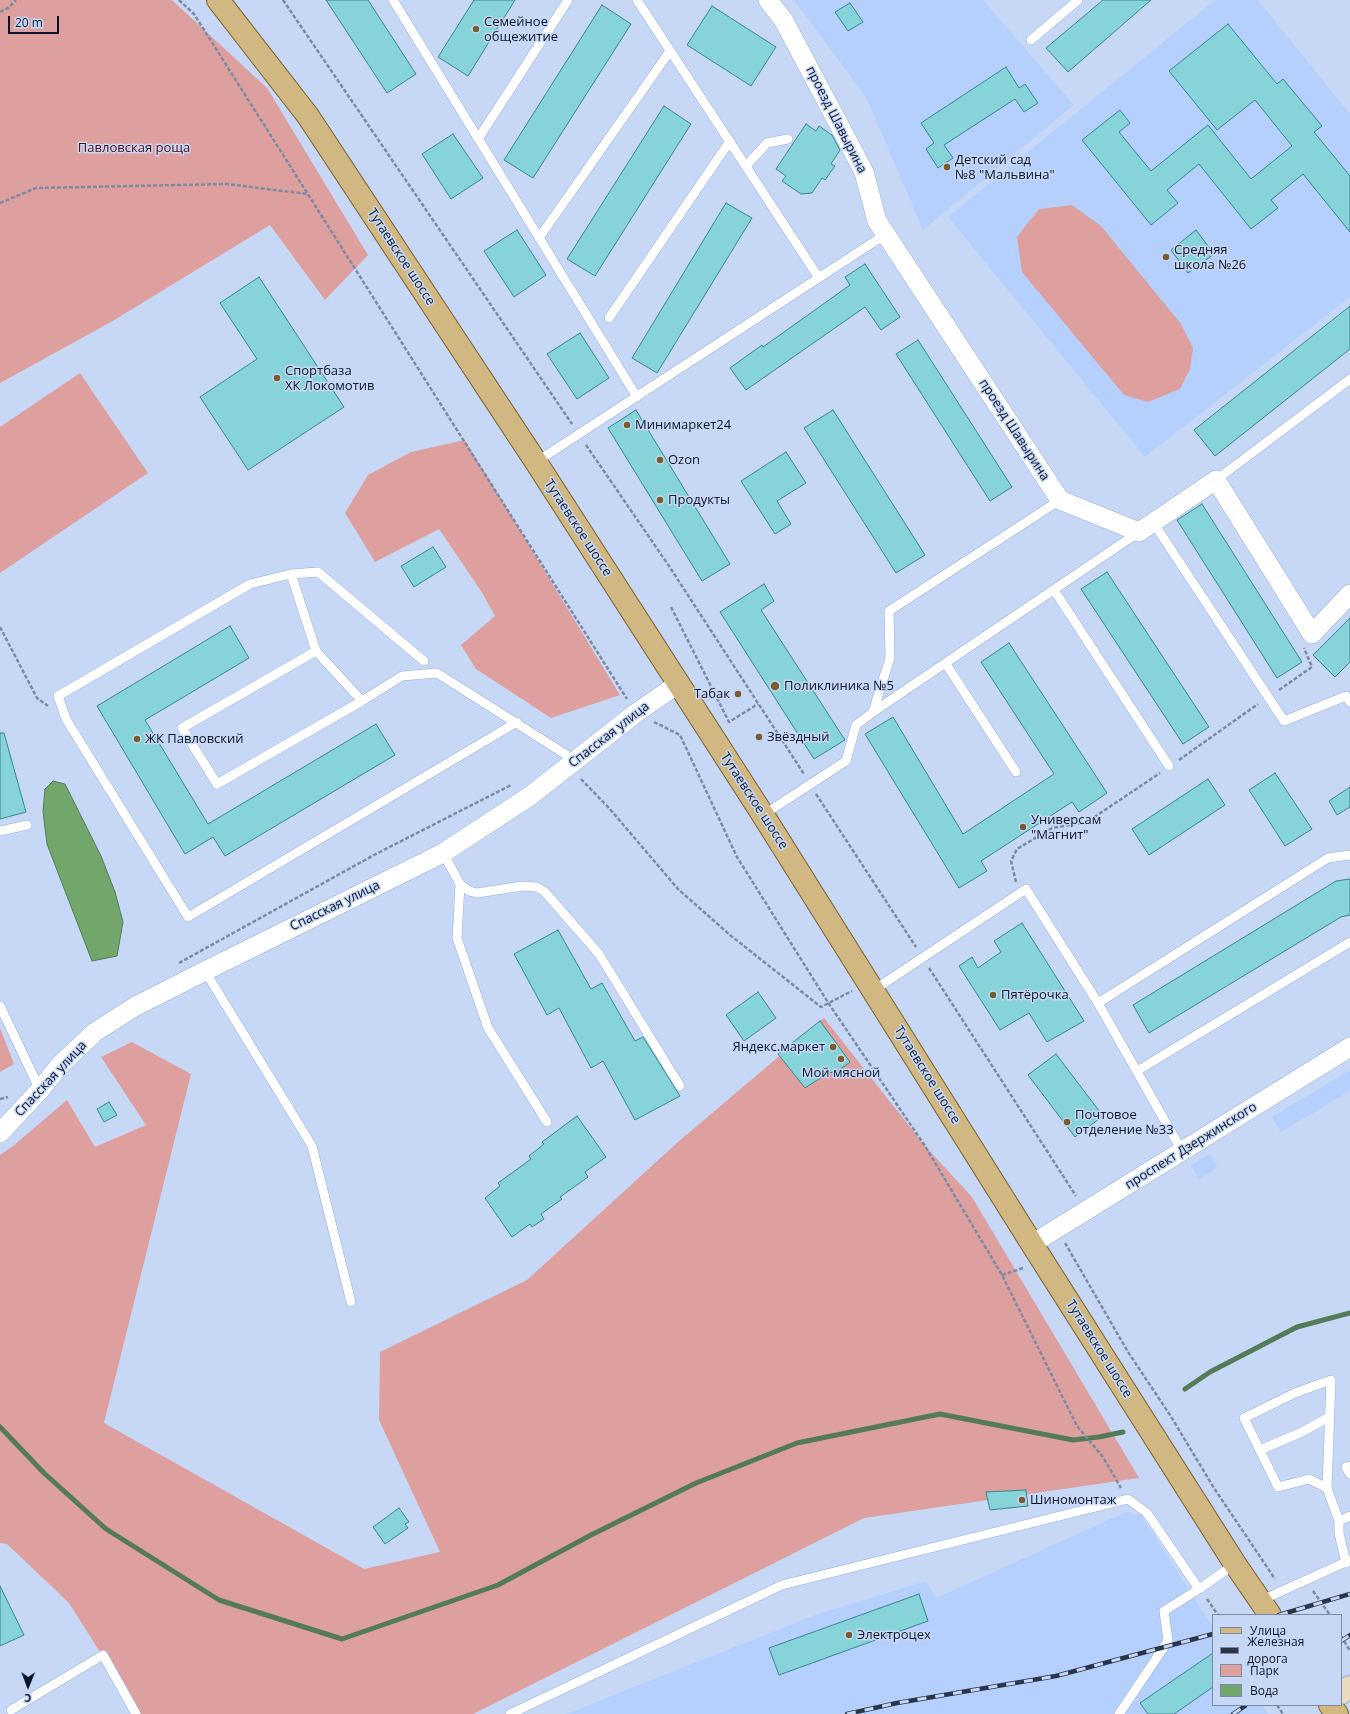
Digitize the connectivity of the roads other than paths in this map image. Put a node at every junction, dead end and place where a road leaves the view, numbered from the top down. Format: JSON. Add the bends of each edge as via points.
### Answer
{"nodes":[{"id":1,"x":218,"y":0,"type":"edge"},
{"id":2,"x":393,"y":0,"type":"edge"},
{"id":3,"x":568,"y":0,"type":"edge"},
{"id":4,"x":637,"y":0,"type":"edge"},
{"id":5,"x":768,"y":0,"type":"edge"},
{"id":6,"x":1078,"y":0,"type":"edge"},
{"id":7,"x":1031,"y":40,"type":"dead end"},
{"id":8,"x":670,"y":51,"type":"junction"},
{"id":9,"x":788,"y":138,"type":"dead end"},
{"id":10,"x":478,"y":139,"type":"junction"},
{"id":11,"x":730,"y":142,"type":"junction"},
{"id":12,"x":746,"y":166,"type":"junction"},
{"id":13,"x":886,"y":234,"type":"junction"},
{"id":14,"x":539,"y":238,"type":"junction"},
{"id":15,"x":820,"y":278,"type":"junction"},
{"id":16,"x":610,"y":318,"type":"dead end"},
{"id":17,"x":1350,"y":379,"type":"edge"},
{"id":18,"x":637,"y":398,"type":"junction"},
{"id":19,"x":536,"y":462,"type":"junction"},
{"id":20,"x":1216,"y":480,"type":"junction"},
{"id":21,"x":1060,"y":500,"type":"junction"},
{"id":22,"x":1146,"y":527,"type":"junction"},
{"id":23,"x":291,"y":574,"type":"junction"},
{"id":24,"x":1054,"y":590,"type":"junction"},
{"id":25,"x":1350,"y":594,"type":"edge"},
{"id":26,"x":316,"y":651,"type":"junction"},
{"id":27,"x":424,"y":661,"type":"dead end"},
{"id":28,"x":946,"y":664,"type":"junction"},
{"id":29,"x":678,"y":684,"type":"junction"},
{"id":30,"x":362,"y":701,"type":"junction"},
{"id":31,"x":1350,"y":702,"type":"edge"},
{"id":32,"x":873,"y":712,"type":"junction"},
{"id":33,"x":517,"y":722,"type":"junction"},
{"id":34,"x":576,"y":761,"type":"junction"},
{"id":35,"x":1169,"y":766,"type":"dead end"},
{"id":36,"x":1016,"y":772,"type":"dead end"},
{"id":37,"x":762,"y":815,"type":"junction"},
{"id":38,"x":27,"y":826,"type":"dead end"},
{"id":39,"x":0,"y":831,"type":"edge"},
{"id":40,"x":442,"y":853,"type":"junction"},
{"id":41,"x":1350,"y":855,"type":"edge"},
{"id":42,"x":460,"y":884,"type":"junction"},
{"id":43,"x":1350,"y":942,"type":"edge"},
{"id":44,"x":205,"y":970,"type":"junction"},
{"id":45,"x":874,"y":990,"type":"junction"},
{"id":46,"x":1098,"y":1003,"type":"junction"},
{"id":47,"x":0,"y":1006,"type":"edge"},
{"id":48,"x":1350,"y":1047,"type":"edge"},
{"id":49,"x":1137,"y":1071,"type":"junction"},
{"id":50,"x":680,"y":1086,"type":"dead end"},
{"id":51,"x":40,"y":1090,"type":"junction"},
{"id":52,"x":547,"y":1122,"type":"dead end"},
{"id":53,"x":0,"y":1133,"type":"edge"},
{"id":54,"x":1182,"y":1151,"type":"junction"},
{"id":55,"x":1032,"y":1244,"type":"junction"},
{"id":56,"x":351,"y":1302,"type":"dead end"},
{"id":57,"x":1329,"y":1417,"type":"junction"},
{"id":58,"x":1260,"y":1450,"type":"junction"},
{"id":59,"x":1350,"y":1466,"type":"edge"},
{"id":60,"x":1350,"y":1474,"type":"edge"},
{"id":61,"x":1326,"y":1488,"type":"junction"},
{"id":62,"x":1350,"y":1516,"type":"edge"},
{"id":63,"x":1339,"y":1521,"type":"junction"},
{"id":64,"x":1348,"y":1562,"type":"edge"},
{"id":65,"x":1235,"y":1564,"type":"junction"},
{"id":66,"x":1199,"y":1589,"type":"junction"},
{"id":67,"x":1265,"y":1608,"type":"edge"},
{"id":68,"x":11,"y":1710,"type":"dead end"},
{"id":69,"x":136,"y":1714,"type":"edge"},
{"id":70,"x":510,"y":1714,"type":"edge"},
{"id":71,"x":1119,"y":1714,"type":"edge"}],
"edges":[{"from":1,"to":19,"type":"main road","name":"Тутаевское шоссе","via":[[308,116]]},
{"from":2,"to":10,"type":"lane"},
{"from":3,"to":10,"type":"lane"},
{"from":4,"to":8,"type":"lane"},
{"from":5,"to":13,"type":"street","name":"проезд Шавырина","via":[[784,21],[864,172],[877,221]]},
{"from":6,"to":7,"type":"lane"},
{"from":8,"to":11,"type":"lane"},
{"from":8,"to":14,"type":"lane"},
{"from":9,"to":12,"type":"lane","via":[[767,143]]},
{"from":10,"to":14,"type":"lane"},
{"from":11,"to":12,"type":"lane"},
{"from":11,"to":16,"type":"lane"},
{"from":12,"to":15,"type":"lane"},
{"from":13,"to":15,"type":"lane"},
{"from":13,"to":21,"type":"street","name":"проезд Шавырина"},
{"from":14,"to":18,"type":"lane"},
{"from":15,"to":18,"type":"lane"},
{"from":17,"to":20,"type":"lane"},
{"from":18,"to":19,"type":"lane"},
{"from":19,"to":29,"type":"main road","name":"Тутаевское шоссе"},
{"from":20,"to":22,"type":"street"},
{"from":20,"to":25,"type":"street","via":[[1312,634]]},
{"from":21,"to":22,"type":"street"},
{"from":21,"to":32,"type":"lane","via":[[889,611],[890,658]]},
{"from":22,"to":24,"type":"lane"},
{"from":22,"to":31,"type":"lane","via":[[1284,721],[1346,696]]},
{"from":23,"to":26,"type":"lane"},
{"from":23,"to":27,"type":"lane","via":[[318,572]]},
{"from":23,"to":33,"type":"lane","via":[[250,584],[58,696],[66,719],[188,917]]},
{"from":24,"to":28,"type":"lane"},
{"from":24,"to":35,"type":"lane"},
{"from":26,"to":30,"type":"lane"},
{"from":26,"to":30,"type":"lane","via":[[182,728],[217,784]]},
{"from":28,"to":32,"type":"lane"},
{"from":28,"to":36,"type":"lane"},
{"from":29,"to":34,"type":"street","name":"Спасская улица","via":[[636,713]]},
{"from":29,"to":37,"type":"main road","name":"Тутаевское шоссе"},
{"from":30,"to":33,"type":"lane","via":[[402,676],[437,673]]},
{"from":32,"to":37,"type":"lane","via":[[856,725],[846,761]]},
{"from":33,"to":34,"type":"lane"},
{"from":34,"to":40,"type":"street","name":"Спасская улица","via":[[530,796]]},
{"from":37,"to":45,"type":"main road","name":"Тутаевское шоссе"},
{"from":38,"to":39,"type":"lane"},
{"from":40,"to":42,"type":"lane"},
{"from":40,"to":44,"type":"street","name":"Спасская улица"},
{"from":41,"to":46,"type":"lane","via":[[1328,858]]},
{"from":42,"to":50,"type":"lane","via":[[477,893],[523,886],[536,887],[544,891],[599,954]]},
{"from":42,"to":52,"type":"lane","via":[[457,938],[488,1028]]},
{"from":43,"to":49,"type":"lane"},
{"from":44,"to":51,"type":"street","name":"Спасская улица","via":[[136,1006],[95,1032],[60,1066]]},
{"from":44,"to":56,"type":"lane","via":[[312,1146]]},
{"from":45,"to":46,"type":"lane","via":[[1026,889]]},
{"from":45,"to":55,"type":"main road","name":"Тутаевское шоссе"},
{"from":46,"to":49,"type":"lane"},
{"from":47,"to":51,"type":"lane"},
{"from":48,"to":54,"type":"street","name":"проспект Дзержинского"},
{"from":49,"to":54,"type":"lane"},
{"from":51,"to":53,"type":"street","name":"Спасская улица"},
{"from":54,"to":55,"type":"street","name":"проспект Дзержинского"},
{"from":55,"to":65,"type":"main road","name":"Тутаевское шоссе"},
{"from":57,"to":58,"type":"lane"},
{"from":57,"to":58,"type":"lane","via":[[1331,1380],[1295,1393],[1244,1418]]},
{"from":57,"to":61,"type":"lane"},
{"from":58,"to":61,"type":"lane","via":[[1278,1487],[1309,1479]]},
{"from":59,"to":60,"type":"lane","via":[[1346,1467]]},
{"from":61,"to":63,"type":"lane"},
{"from":62,"to":63,"type":"lane"},
{"from":63,"to":64,"type":"lane","via":[[1339,1533]]},
{"from":64,"to":67,"type":"lane","via":[[1305,1580]]},
{"from":65,"to":66,"type":"lane"},
{"from":65,"to":67,"type":"main road","name":"Тутаевское шоссе"},
{"from":66,"to":70,"type":"lane","via":[[1147,1513],[1128,1498],[782,1585]]},
{"from":66,"to":71,"type":"lane","via":[[1164,1611],[1168,1641]]},
{"from":68,"to":69,"type":"lane","via":[[103,1654]]}]}
